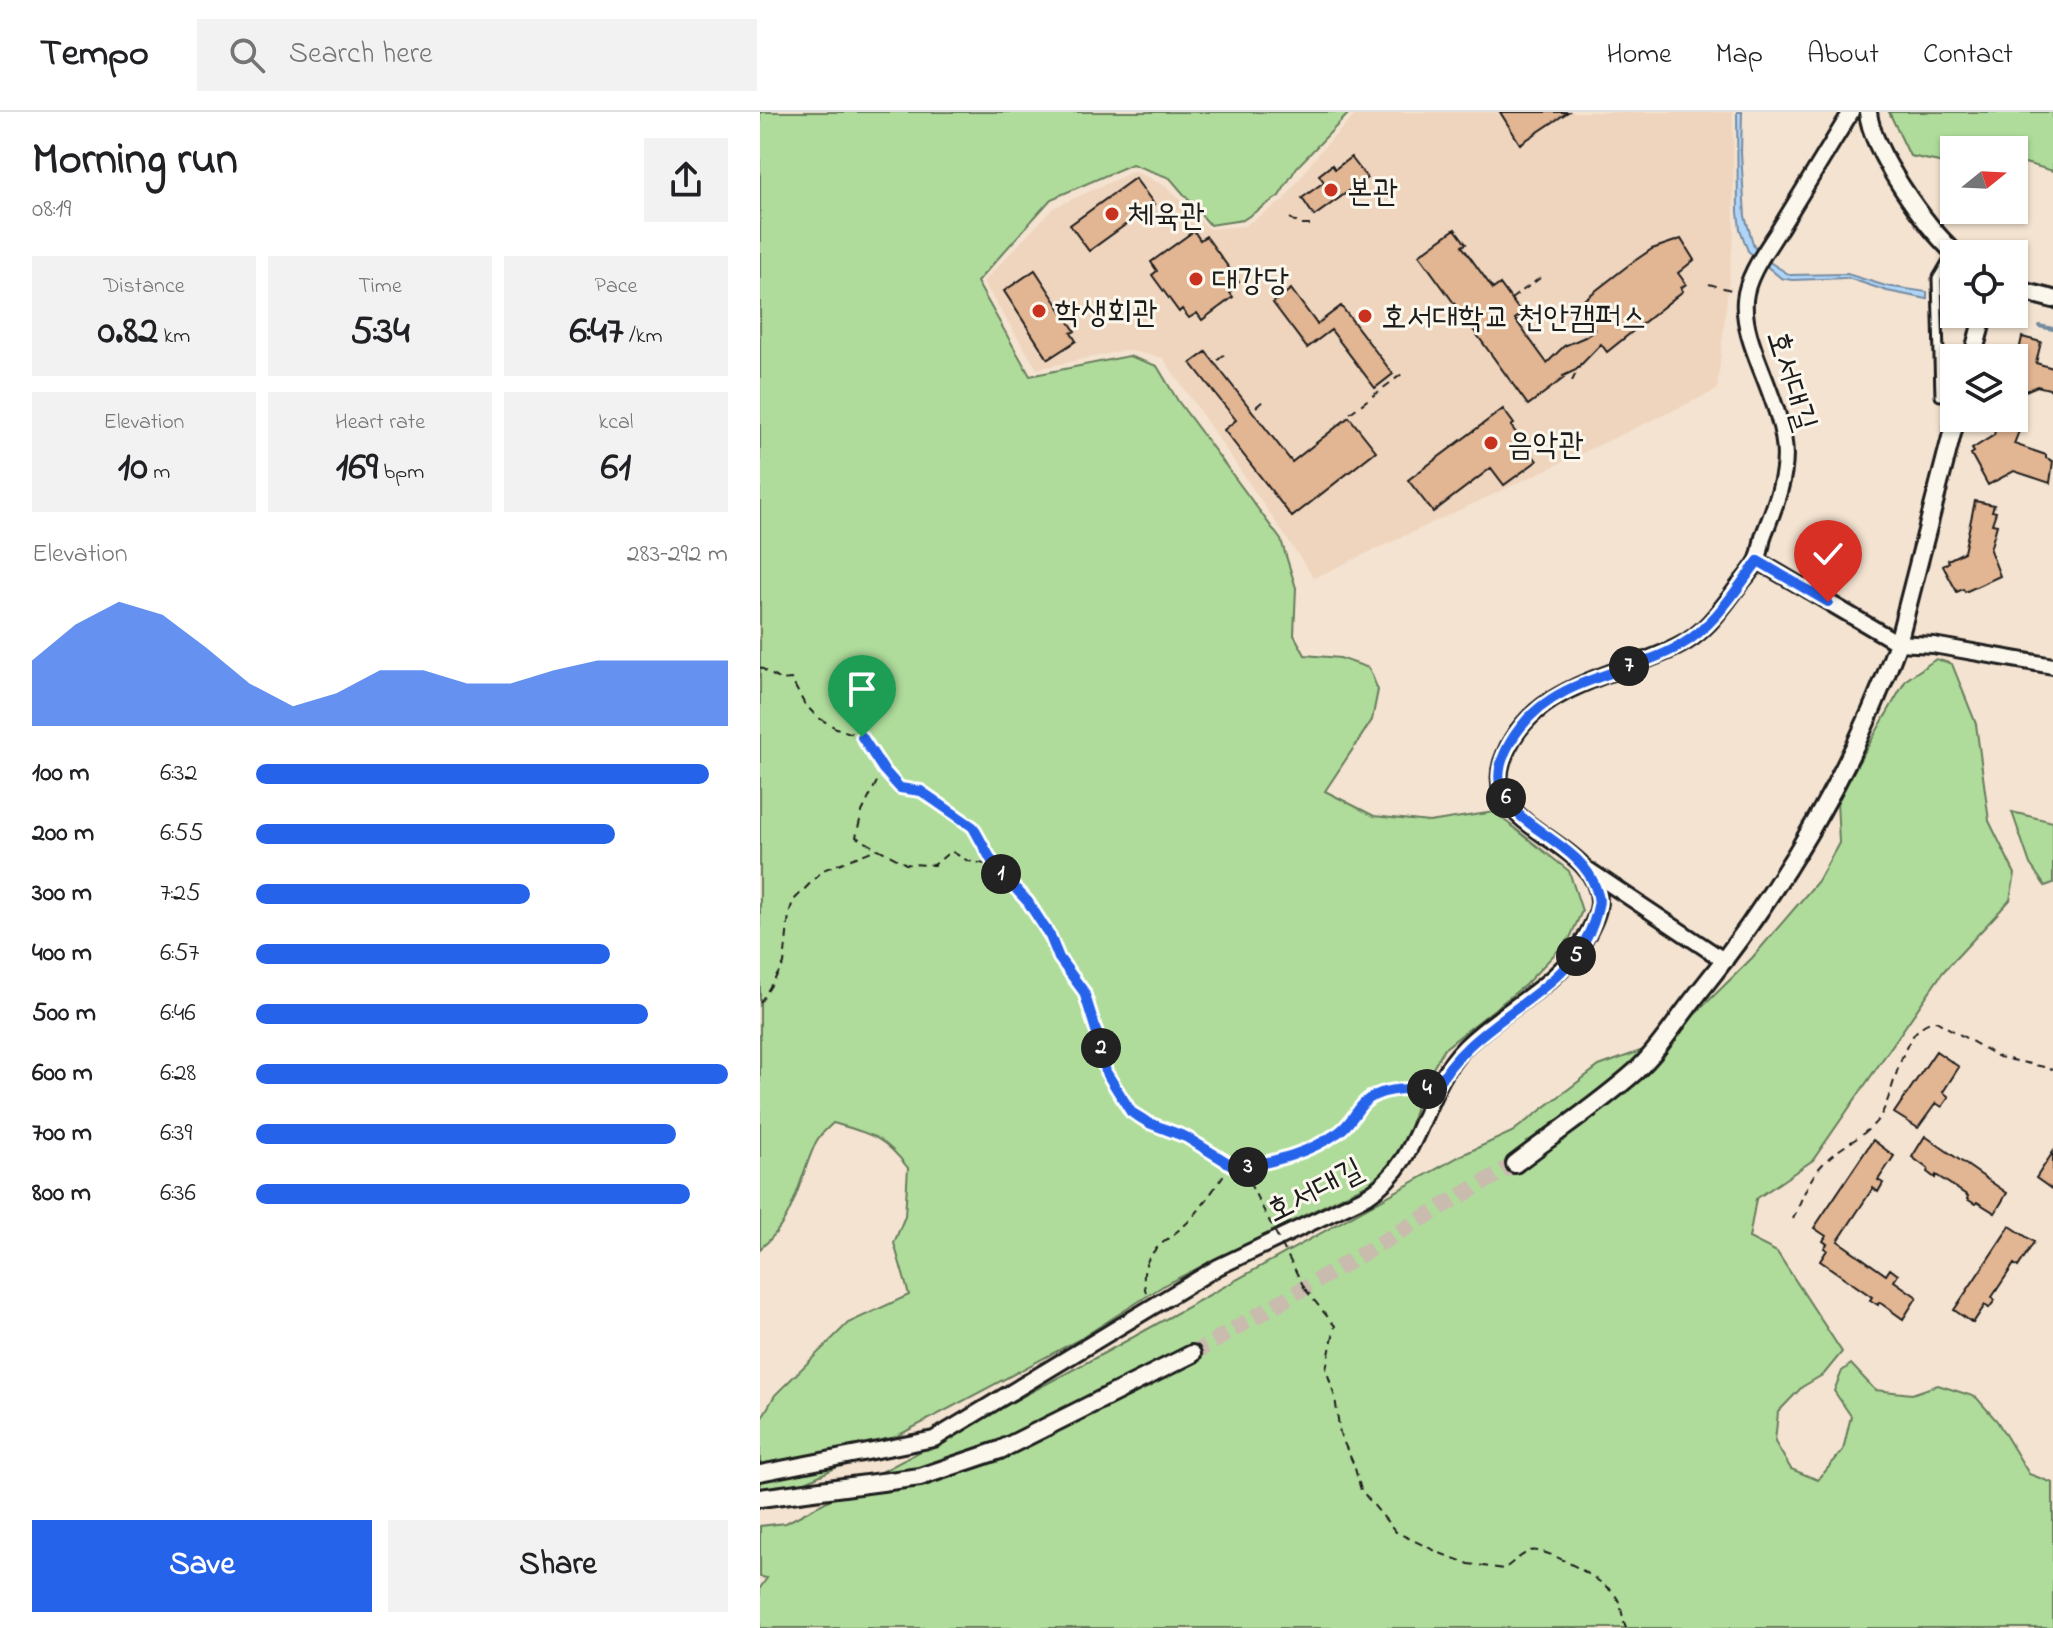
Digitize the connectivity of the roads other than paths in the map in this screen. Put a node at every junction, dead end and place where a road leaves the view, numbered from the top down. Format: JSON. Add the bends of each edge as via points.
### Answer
{"nodes":[{"id":1,"x":1851,"y":112,"type":"edge"},
{"id":2,"x":1868,"y":112,"type":"edge"},
{"id":3,"x":1943,"y":240,"type":"edge"},
{"id":4,"x":1940,"y":275,"type":"edge"},
{"id":5,"x":2028,"y":293,"type":"edge"},
{"id":6,"x":2053,"y":299,"type":"edge"},
{"id":7,"x":1940,"y":396,"type":"dead end"},
{"id":8,"x":1952,"y":432,"type":"edge"},
{"id":9,"x":1758,"y":561,"type":"junction"},
{"id":10,"x":1898,"y":643,"type":"junction"},
{"id":11,"x":2053,"y":666,"type":"edge"},
{"id":12,"x":1587,"y":869,"type":"junction"},
{"id":13,"x":1725,"y":961,"type":"junction"},
{"id":14,"x":1515,"y":1164,"type":"tunnel mouth"},
{"id":15,"x":1192,"y":1354,"type":"tunnel mouth"},
{"id":16,"x":760,"y":1473,"type":"edge"},
{"id":17,"x":760,"y":1498,"type":"edge"}],
"edges":[{"from":1,"to":9,"type":"street","name":"호서대길","via":[[1771,243],[1745,298],[1747,326],[1786,442],[1779,496]]},
{"from":2,"to":3,"type":"street","via":[[1886,160],[1921,216]]},
{"from":4,"to":7,"type":"lane"},
{"from":5,"to":6,"type":"street"},
{"from":8,"to":10,"type":"street"},
{"from":9,"to":10,"type":"street"},
{"from":9,"to":12,"type":"street","name":"호서대길","via":[[1696,635],[1567,690],[1522,725],[1509,744],[1501,765],[1503,794],[1525,821]]},
{"from":10,"to":11,"type":"street"},
{"from":10,"to":13,"type":"street","via":[[1822,813]]},
{"from":12,"to":13,"type":"street"},
{"from":12,"to":16,"type":"street","name":"호서대길","via":[[1600,903],[1576,955],[1550,982],[1466,1046],[1436,1089],[1412,1149],[1387,1184],[1218,1267],[934,1439]]},
{"from":13,"to":14,"type":"street","via":[[1638,1070]]},
{"from":15,"to":17,"type":"street","via":[[1000,1450],[920,1477]]}]}
